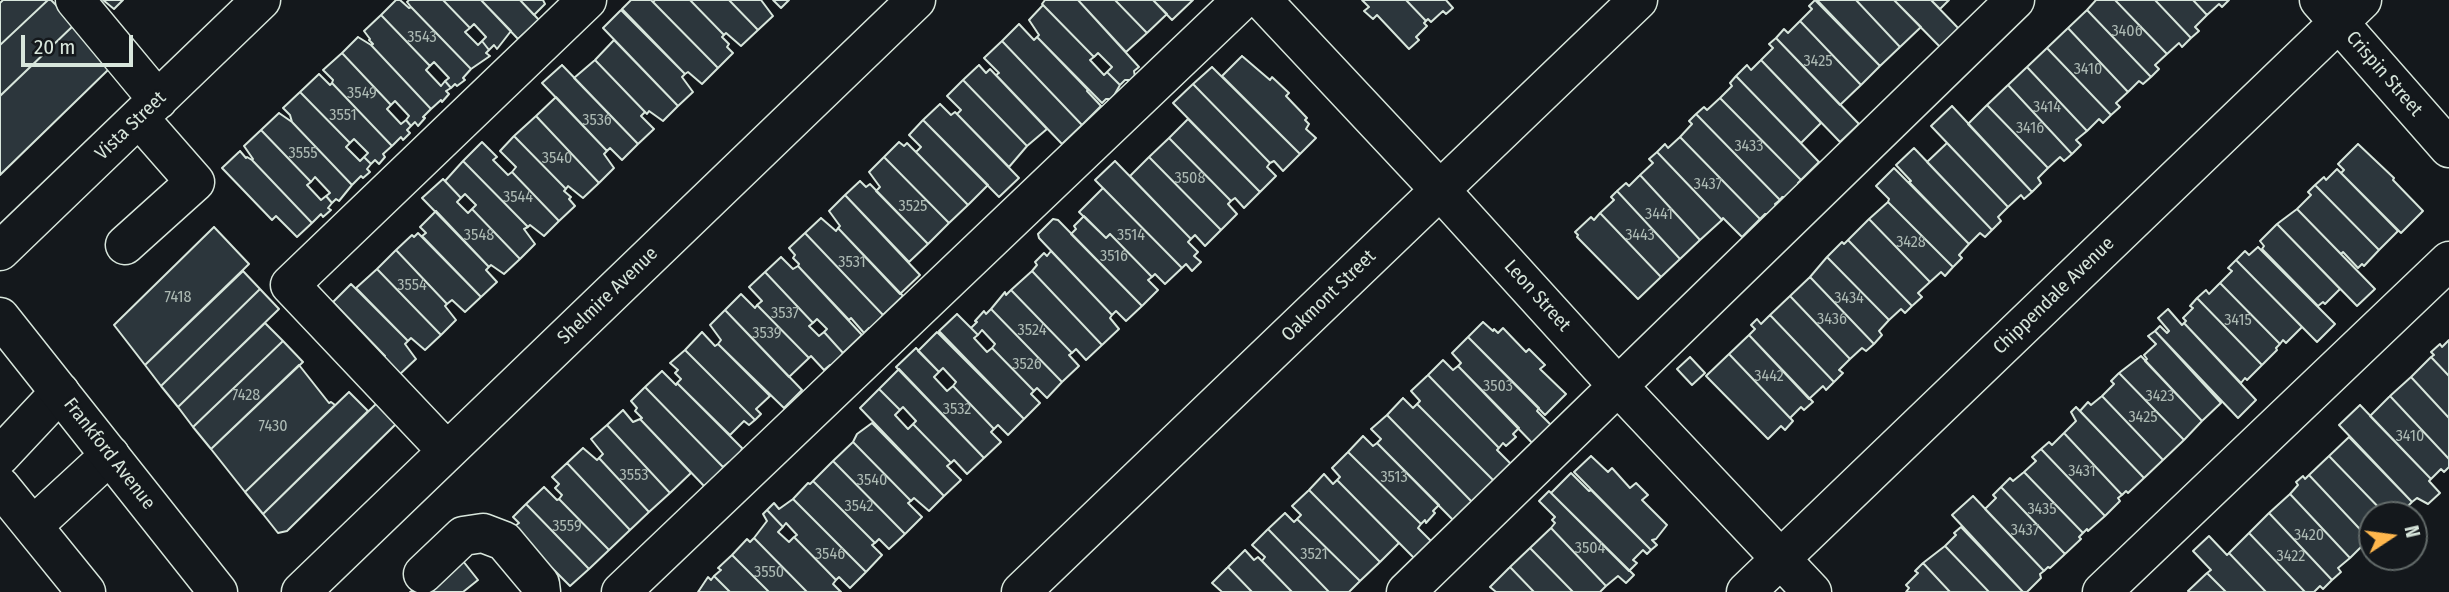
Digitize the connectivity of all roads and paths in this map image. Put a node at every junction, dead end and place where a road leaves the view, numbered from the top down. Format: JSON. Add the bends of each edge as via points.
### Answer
{"nodes":[{"id":1,"x":75,"y":0,"type":"edge"},
{"id":2,"x":261,"y":0,"type":"edge"},
{"id":3,"x":587,"y":0,"type":"edge"},
{"id":4,"x":916,"y":0,"type":"edge"},
{"id":5,"x":1242,"y":0,"type":"edge"},
{"id":6,"x":1262,"y":0,"type":"edge"},
{"id":7,"x":1638,"y":0,"type":"edge"},
{"id":8,"x":2015,"y":0,"type":"edge"},
{"id":9,"x":2340,"y":7,"type":"edge"},
{"id":10,"x":148,"y":109,"type":"junction"},
{"id":11,"x":2449,"y":148,"type":"edge"},
{"id":12,"x":1440,"y":190,"type":"junction"},
{"id":13,"x":125,"y":245,"type":"dead end"},
{"id":14,"x":0,"y":251,"type":"edge"},
{"id":15,"x":2449,"y":261,"type":"edge"},
{"id":16,"x":0,"y":317,"type":"edge"},
{"id":17,"x":1617,"y":385,"type":"junction"},
{"id":18,"x":60,"y":392,"type":"junction"},
{"id":19,"x":447,"y":451,"type":"junction"},
{"id":20,"x":110,"y":455,"type":"junction"},
{"id":21,"x":0,"y":456,"type":"edge"},
{"id":22,"x":0,"y":486,"type":"edge"},
{"id":23,"x":33,"y":526,"type":"junction"},
{"id":24,"x":1781,"y":558,"type":"junction"},
{"id":25,"x":412,"y":583,"type":"edge"},
{"id":26,"x":86,"y":592,"type":"edge"},
{"id":27,"x":218,"y":592,"type":"edge"},
{"id":28,"x":301,"y":592,"type":"edge"},
{"id":29,"x":541,"y":592,"type":"edge"},
{"id":30,"x":621,"y":592,"type":"edge"},
{"id":31,"x":1021,"y":592,"type":"edge"},
{"id":32,"x":1406,"y":592,"type":"edge"},
{"id":33,"x":1746,"y":592,"type":"edge"},
{"id":34,"x":1812,"y":592,"type":"edge"},
{"id":35,"x":2102,"y":592,"type":"edge"}],
"edges":[{"from":1,"to":10,"type":"street"},
{"from":2,"to":10,"type":"street","name":"Vista Street"},
{"from":3,"to":19,"type":"street","via":[[290,285]]},
{"from":4,"to":19,"type":"street","name":"Shelmire Avenue"},
{"from":5,"to":30,"type":"street"},
{"from":6,"to":12,"type":"street","name":"Leon Street"},
{"from":7,"to":12,"type":"street","name":"Oakmont Street"},
{"from":8,"to":17,"type":"street"},
{"from":9,"to":11,"type":"street","name":"Crispin Street"},
{"from":9,"to":24,"type":"street","name":"Chippendale Avenue"},
{"from":10,"to":13,"type":"street","via":[[195,182]]},
{"from":10,"to":14,"type":"street","name":"Vista Street"},
{"from":12,"to":17,"type":"street","name":"Leon Street"},
{"from":12,"to":31,"type":"street","name":"Oakmont Street"},
{"from":15,"to":35,"type":"street"},
{"from":16,"to":18,"type":"street","name":"Frankford Avenue"},
{"from":17,"to":24,"type":"street","name":"Leon Street"},
{"from":17,"to":32,"type":"street"},
{"from":18,"to":20,"type":"street","name":"Frankford Avenue"},
{"from":18,"to":21,"type":"street"},
{"from":19,"to":28,"type":"street","name":"Shelmire Avenue"},
{"from":20,"to":23,"type":"street"},
{"from":20,"to":27,"type":"street","name":"Frankford Avenue"},
{"from":22,"to":23,"type":"street"},
{"from":23,"to":26,"type":"street"},
{"from":24,"to":33,"type":"street","name":"Chippendale Avenue"},
{"from":24,"to":34,"type":"street","name":"Leon Street"},
{"from":25,"to":29,"type":"street","via":[[463,536],[483,533],[504,541],[540,584]]}]}
